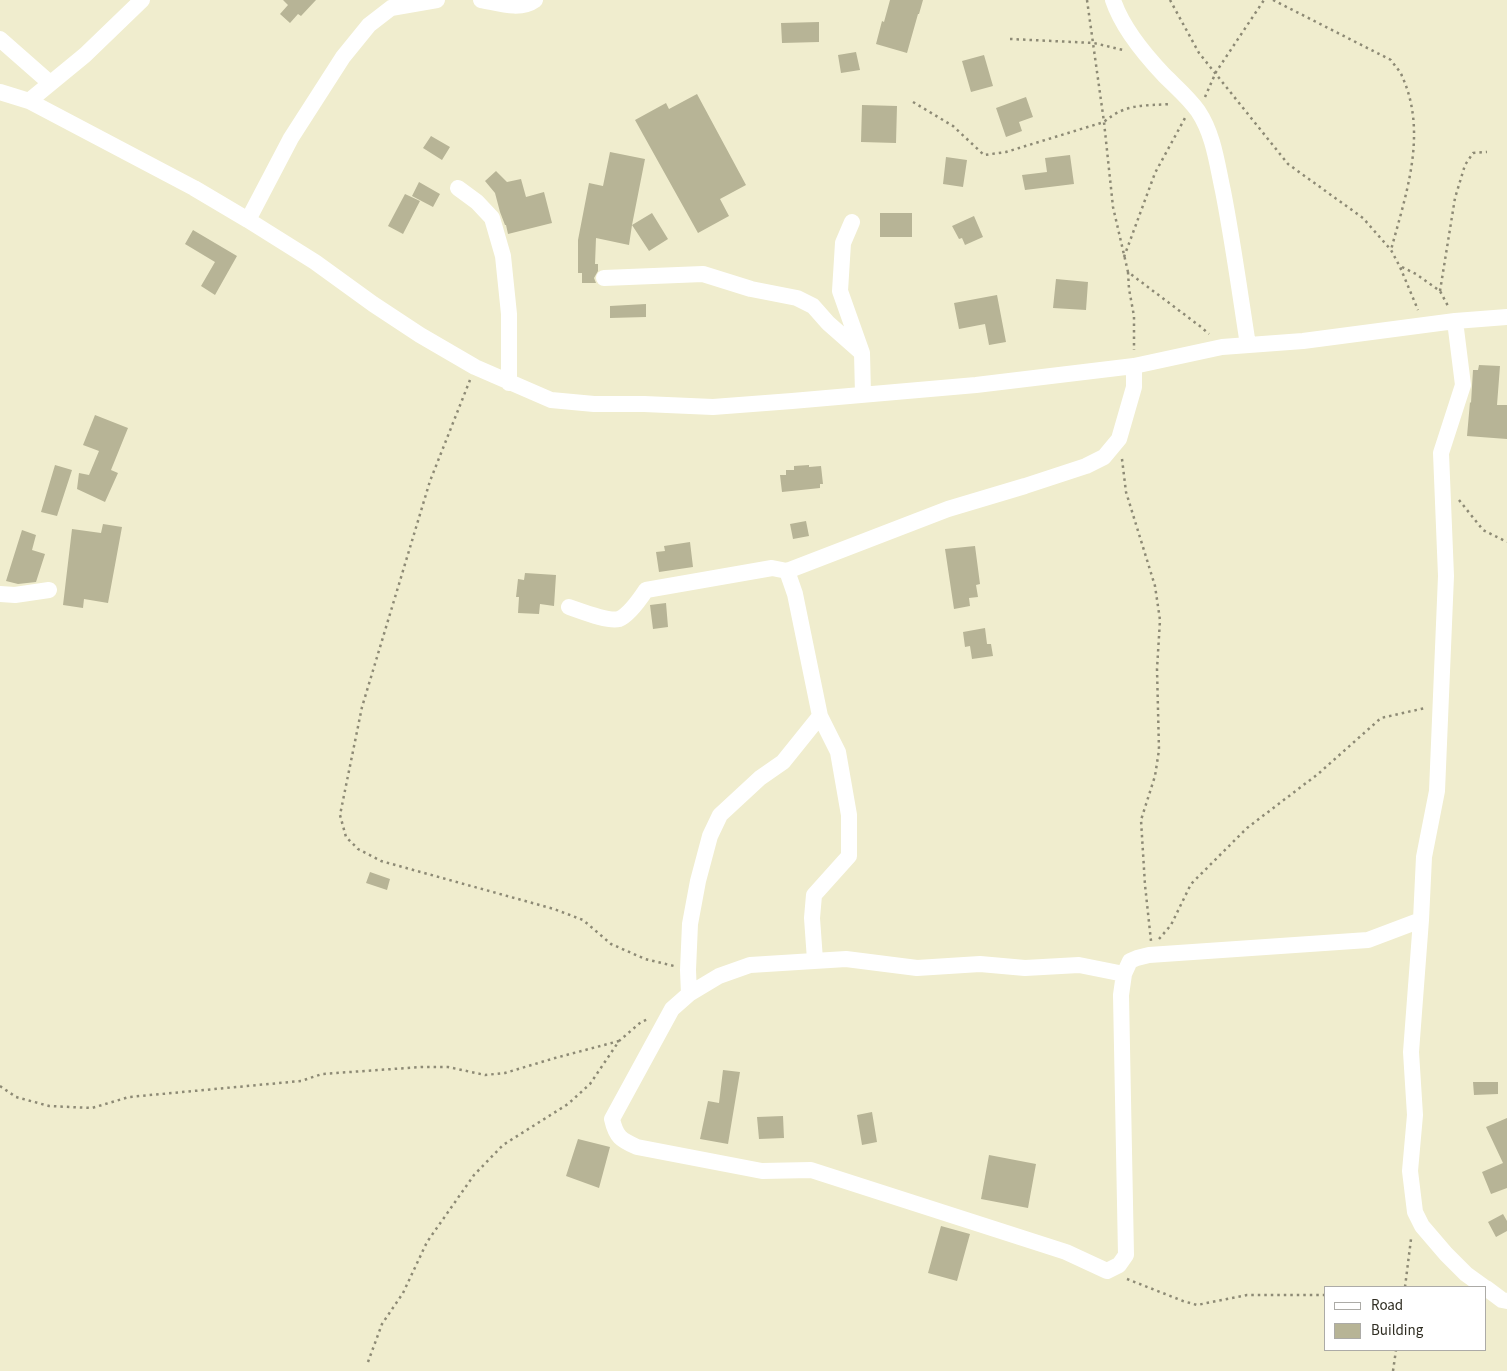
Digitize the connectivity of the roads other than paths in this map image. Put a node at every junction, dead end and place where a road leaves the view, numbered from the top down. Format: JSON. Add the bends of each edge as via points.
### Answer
{"nodes":[{"id":1,"x":142,"y":0,"type":"edge"},
{"id":2,"x":437,"y":0,"type":"edge"},
{"id":3,"x":481,"y":0,"type":"edge"},
{"id":4,"x":535,"y":0,"type":"edge"},
{"id":5,"x":1113,"y":0,"type":"edge"},
{"id":6,"x":389,"y":4,"type":"edge"},
{"id":7,"x":0,"y":39,"type":"edge"},
{"id":8,"x":50,"y":83,"type":"junction"},
{"id":9,"x":0,"y":92,"type":"edge"},
{"id":10,"x":29,"y":101,"type":"junction"},
{"id":11,"x":458,"y":188,"type":"dead end"},
{"id":12,"x":248,"y":220,"type":"junction"},
{"id":13,"x":852,"y":222,"type":"dead end"},
{"id":14,"x":604,"y":278,"type":"dead end"},
{"id":15,"x":1507,"y":317,"type":"edge"},
{"id":16,"x":1455,"y":321,"type":"junction"},
{"id":17,"x":1248,"y":346,"type":"junction"},
{"id":18,"x":862,"y":353,"type":"junction"},
{"id":19,"x":1134,"y":366,"type":"junction"},
{"id":20,"x":509,"y":383,"type":"junction"},
{"id":21,"x":863,"y":394,"type":"junction"},
{"id":22,"x":787,"y":571,"type":"junction"},
{"id":23,"x":49,"y":590,"type":"dead end"},
{"id":24,"x":0,"y":594,"type":"edge"},
{"id":25,"x":569,"y":607,"type":"dead end"},
{"id":26,"x":820,"y":716,"type":"junction"},
{"id":27,"x":1421,"y":920,"type":"junction"},
{"id":28,"x":816,"y":960,"type":"junction"},
{"id":29,"x":1124,"y":974,"type":"junction"},
{"id":30,"x":689,"y":994,"type":"junction"},
{"id":31,"x":1482,"y":1286,"type":"edge"},
{"id":32,"x":1487,"y":1289,"type":"edge"},
{"id":33,"x":1507,"y":1301,"type":"edge"}],
"edges":[{"from":1,"to":8,"type":"street","via":[[85,55]]},
{"from":2,"to":6,"type":"street"},
{"from":3,"to":4,"type":"street","via":[[518,6]]},
{"from":5,"to":17,"type":"street","via":[[1125,26],[1157,68],[1196,108],[1210,133],[1233,244]]},
{"from":6,"to":12,"type":"street","via":[[343,57],[291,138]]},
{"from":7,"to":8,"type":"street"},
{"from":8,"to":10,"type":"street"},
{"from":9,"to":10,"type":"street"},
{"from":10,"to":12,"type":"street"},
{"from":11,"to":20,"type":"street","via":[[478,202],[492,218],[503,256],[509,314]]},
{"from":12,"to":20,"type":"street","via":[[420,335]]},
{"from":13,"to":18,"type":"street","via":[[843,243],[840,291]]},
{"from":14,"to":18,"type":"street","via":[[703,274],[751,289],[797,298],[813,306]]},
{"from":15,"to":16,"type":"street"},
{"from":16,"to":17,"type":"street"},
{"from":16,"to":27,"type":"street","via":[[1463,385],[1441,454],[1446,576],[1437,791],[1424,857]]},
{"from":17,"to":19,"type":"street","via":[[1222,347]]},
{"from":18,"to":21,"type":"street"},
{"from":19,"to":21,"type":"street","via":[[976,385]]},
{"from":19,"to":22,"type":"street","via":[[1134,388],[1119,439],[1104,457],[1086,466],[948,509]]},
{"from":20,"to":21,"type":"street","via":[[551,400],[594,404],[713,407]]},
{"from":22,"to":25,"type":"street","via":[[772,568],[646,590],[633,608],[619,619],[604,618]]},
{"from":22,"to":26,"type":"street","via":[[796,594]]},
{"from":23,"to":24,"type":"street"},
{"from":26,"to":28,"type":"street","via":[[838,752],[849,815],[849,856],[814,895],[812,918]]},
{"from":26,"to":30,"type":"street","via":[[783,762],[760,778],[720,815],[710,836],[690,924]]},
{"from":27,"to":29,"type":"street","via":[[1368,940],[1151,951],[1130,961]]},
{"from":27,"to":31,"type":"street","via":[[1411,1052],[1415,1115],[1410,1171],[1415,1212],[1422,1226],[1446,1254]]},
{"from":28,"to":29,"type":"street","via":[[846,959],[917,968],[980,964],[1025,968],[1079,965]]},
{"from":28,"to":30,"type":"street","via":[[750,965],[719,976]]},
{"from":29,"to":30,"type":"street","via":[[1121,995],[1126,1255],[1119,1265],[1107,1270],[1066,1252],[811,1170],[762,1172],[637,1147],[623,1141],[612,1119],[672,1009]]},
{"from":32,"to":33,"type":"street"}]}
